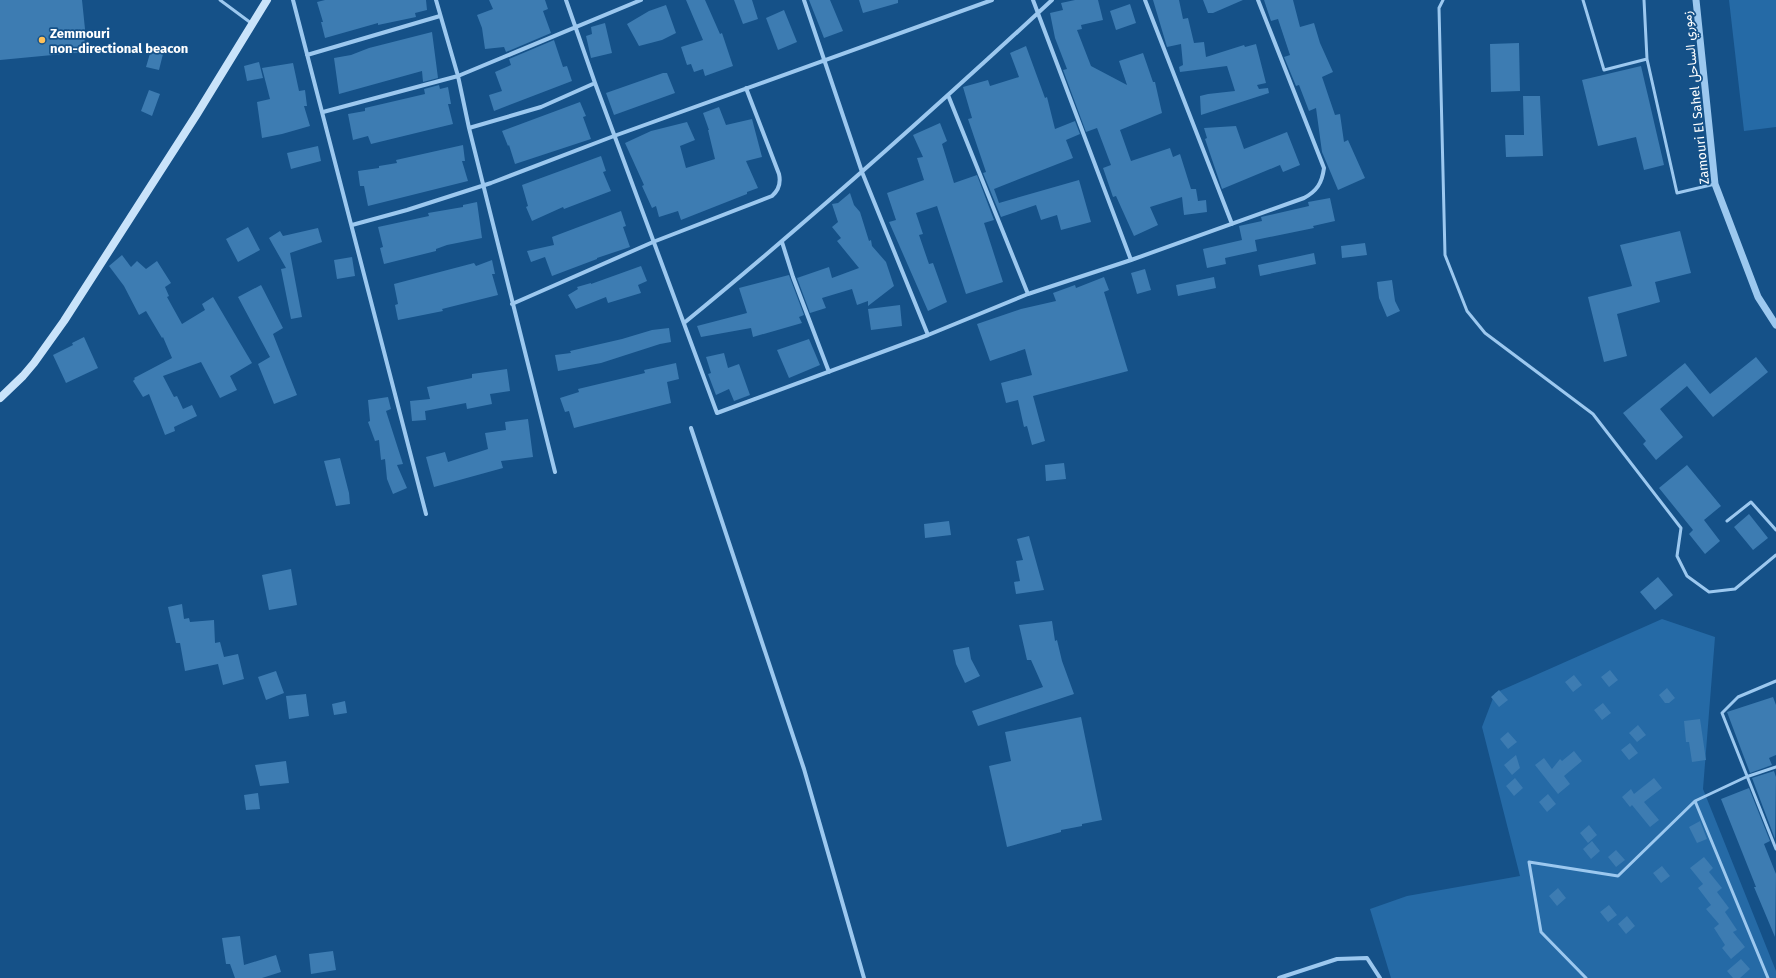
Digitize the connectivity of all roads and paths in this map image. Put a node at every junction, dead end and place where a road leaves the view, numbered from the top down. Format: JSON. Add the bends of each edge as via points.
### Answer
{"nodes":[{"id":1,"x":220,"y":0,"type":"edge"},
{"id":2,"x":267,"y":0,"type":"edge"},
{"id":3,"x":293,"y":0,"type":"edge"},
{"id":4,"x":436,"y":0,"type":"edge"},
{"id":5,"x":566,"y":0,"type":"edge"},
{"id":6,"x":641,"y":0,"type":"edge"},
{"id":7,"x":804,"y":0,"type":"edge"},
{"id":8,"x":992,"y":0,"type":"edge"},
{"id":9,"x":1033,"y":0,"type":"edge"},
{"id":10,"x":1052,"y":0,"type":"edge"},
{"id":11,"x":1145,"y":0,"type":"edge"},
{"id":12,"x":1258,"y":0,"type":"edge"},
{"id":13,"x":1443,"y":0,"type":"edge"},
{"id":14,"x":1583,"y":0,"type":"edge"},
{"id":15,"x":1644,"y":0,"type":"edge"},
{"id":16,"x":1696,"y":0,"type":"edge"},
{"id":17,"x":1038,"y":13,"type":"junction"},
{"id":18,"x":440,"y":16,"type":"junction"},
{"id":19,"x":252,"y":24,"type":"junction"},
{"id":20,"x":576,"y":26,"type":"junction"},
{"id":21,"x":307,"y":54,"type":"junction"},
{"id":22,"x":1647,"y":59,"type":"junction"},
{"id":23,"x":825,"y":60,"type":"junction"},
{"id":24,"x":458,"y":76,"type":"junction"},
{"id":25,"x":595,"y":83,"type":"junction"},
{"id":26,"x":746,"y":88,"type":"junction"},
{"id":27,"x":948,"y":95,"type":"junction"},
{"id":28,"x":323,"y":112,"type":"junction"},
{"id":29,"x":468,"y":128,"type":"junction"},
{"id":30,"x":614,"y":136,"type":"junction"},
{"id":31,"x":862,"y":172,"type":"junction"},
{"id":32,"x":1715,"y":184,"type":"junction"},
{"id":33,"x":483,"y":186,"type":"junction"},
{"id":34,"x":1232,"y":224,"type":"junction"},
{"id":35,"x":352,"y":225,"type":"junction"},
{"id":36,"x":653,"y":242,"type":"junction"},
{"id":37,"x":782,"y":242,"type":"junction"},
{"id":38,"x":1131,"y":260,"type":"junction"},
{"id":39,"x":1028,"y":294,"type":"junction"},
{"id":40,"x":512,"y":304,"type":"junction"},
{"id":41,"x":684,"y":323,"type":"junction"},
{"id":42,"x":1776,"y":325,"type":"edge"},
{"id":43,"x":928,"y":335,"type":"junction"},
{"id":44,"x":829,"y":372,"type":"junction"},
{"id":45,"x":0,"y":398,"type":"edge"},
{"id":46,"x":691,"y":428,"type":"dead end"},
{"id":47,"x":554,"y":472,"type":"dead end"},
{"id":48,"x":426,"y":514,"type":"dead end"},
{"id":49,"x":1728,"y":521,"type":"dead end"},
{"id":50,"x":1776,"y":530,"type":"edge"},
{"id":51,"x":1776,"y":555,"type":"edge"},
{"id":52,"x":1776,"y":681,"type":"edge"},
{"id":53,"x":1776,"y":767,"type":"edge"},
{"id":54,"x":1746,"y":777,"type":"junction"},
{"id":55,"x":1695,"y":801,"type":"junction"},
{"id":56,"x":1776,"y":849,"type":"edge"},
{"id":57,"x":864,"y":978,"type":"edge"},
{"id":58,"x":1279,"y":978,"type":"edge"},
{"id":59,"x":1380,"y":978,"type":"edge"},
{"id":60,"x":1586,"y":978,"type":"edge"},
{"id":61,"x":1768,"y":978,"type":"edge"}],
"edges":[{"from":1,"to":19,"type":"lane"},
{"from":2,"to":19,"type":"main road"},
{"from":3,"to":21,"type":"street"},
{"from":4,"to":18,"type":"street"},
{"from":5,"to":20,"type":"street"},
{"from":6,"to":20,"type":"street"},
{"from":7,"to":23,"type":"street"},
{"from":8,"to":23,"type":"street"},
{"from":9,"to":17,"type":"street"},
{"from":10,"to":17,"type":"street"},
{"from":11,"to":34,"type":"street"},
{"from":12,"to":34,"type":"street","via":[[1324,168],[1323,178],[1312,194]]},
{"from":13,"to":51,"type":"lane","via":[[1439,8],[1446,255],[1467,311],[1485,333],[1593,414],[1681,528],[1677,556],[1687,576],[1709,592],[1735,589]]},
{"from":14,"to":22,"type":"lane","via":[[1604,70]]},
{"from":15,"to":22,"type":"lane"},
{"from":16,"to":32,"type":"street","name":"Zamouri El Sahel زموري الساحل"},
{"from":17,"to":27,"type":"street"},
{"from":17,"to":38,"type":"street"},
{"from":18,"to":21,"type":"street"},
{"from":18,"to":24,"type":"street"},
{"from":19,"to":45,"type":"main road","via":[[64,321],[31,367]]},
{"from":20,"to":24,"type":"street"},
{"from":20,"to":25,"type":"street"},
{"from":21,"to":28,"type":"street"},
{"from":22,"to":32,"type":"lane","via":[[1677,193]]},
{"from":23,"to":26,"type":"street"},
{"from":23,"to":31,"type":"street"},
{"from":24,"to":28,"type":"street"},
{"from":24,"to":29,"type":"street"},
{"from":25,"to":29,"type":"street","via":[[541,107]]},
{"from":25,"to":30,"type":"street"},
{"from":26,"to":30,"type":"street"},
{"from":26,"to":36,"type":"street","via":[[779,174],[778,188],[772,196]]},
{"from":27,"to":31,"type":"street"},
{"from":27,"to":39,"type":"street"},
{"from":28,"to":35,"type":"street"},
{"from":29,"to":33,"type":"street"},
{"from":30,"to":33,"type":"street"},
{"from":30,"to":36,"type":"street"},
{"from":31,"to":37,"type":"street"},
{"from":31,"to":43,"type":"street"},
{"from":32,"to":42,"type":"street","name":"Zamouri El Sahel زموري الساحل","via":[[1758,297]]},
{"from":33,"to":35,"type":"street"},
{"from":33,"to":40,"type":"street"},
{"from":34,"to":38,"type":"street"},
{"from":35,"to":48,"type":"street"},
{"from":36,"to":40,"type":"street"},
{"from":36,"to":41,"type":"street"},
{"from":37,"to":41,"type":"street"},
{"from":37,"to":44,"type":"street"},
{"from":38,"to":39,"type":"street"},
{"from":39,"to":43,"type":"street"},
{"from":40,"to":47,"type":"street"},
{"from":41,"to":44,"type":"street","via":[[717,413]]},
{"from":43,"to":44,"type":"street"},
{"from":46,"to":57,"type":"street","via":[[804,768]]},
{"from":49,"to":50,"type":"lane","via":[[1751,502]]},
{"from":52,"to":54,"type":"lane","via":[[1738,697],[1722,713]]},
{"from":53,"to":54,"type":"lane"},
{"from":54,"to":55,"type":"lane"},
{"from":54,"to":56,"type":"lane"},
{"from":55,"to":60,"type":"lane","via":[[1618,876],[1529,862],[1541,932]]},
{"from":55,"to":61,"type":"lane"},
{"from":58,"to":59,"type":"street","via":[[1337,959],[1367,958]]}]}
